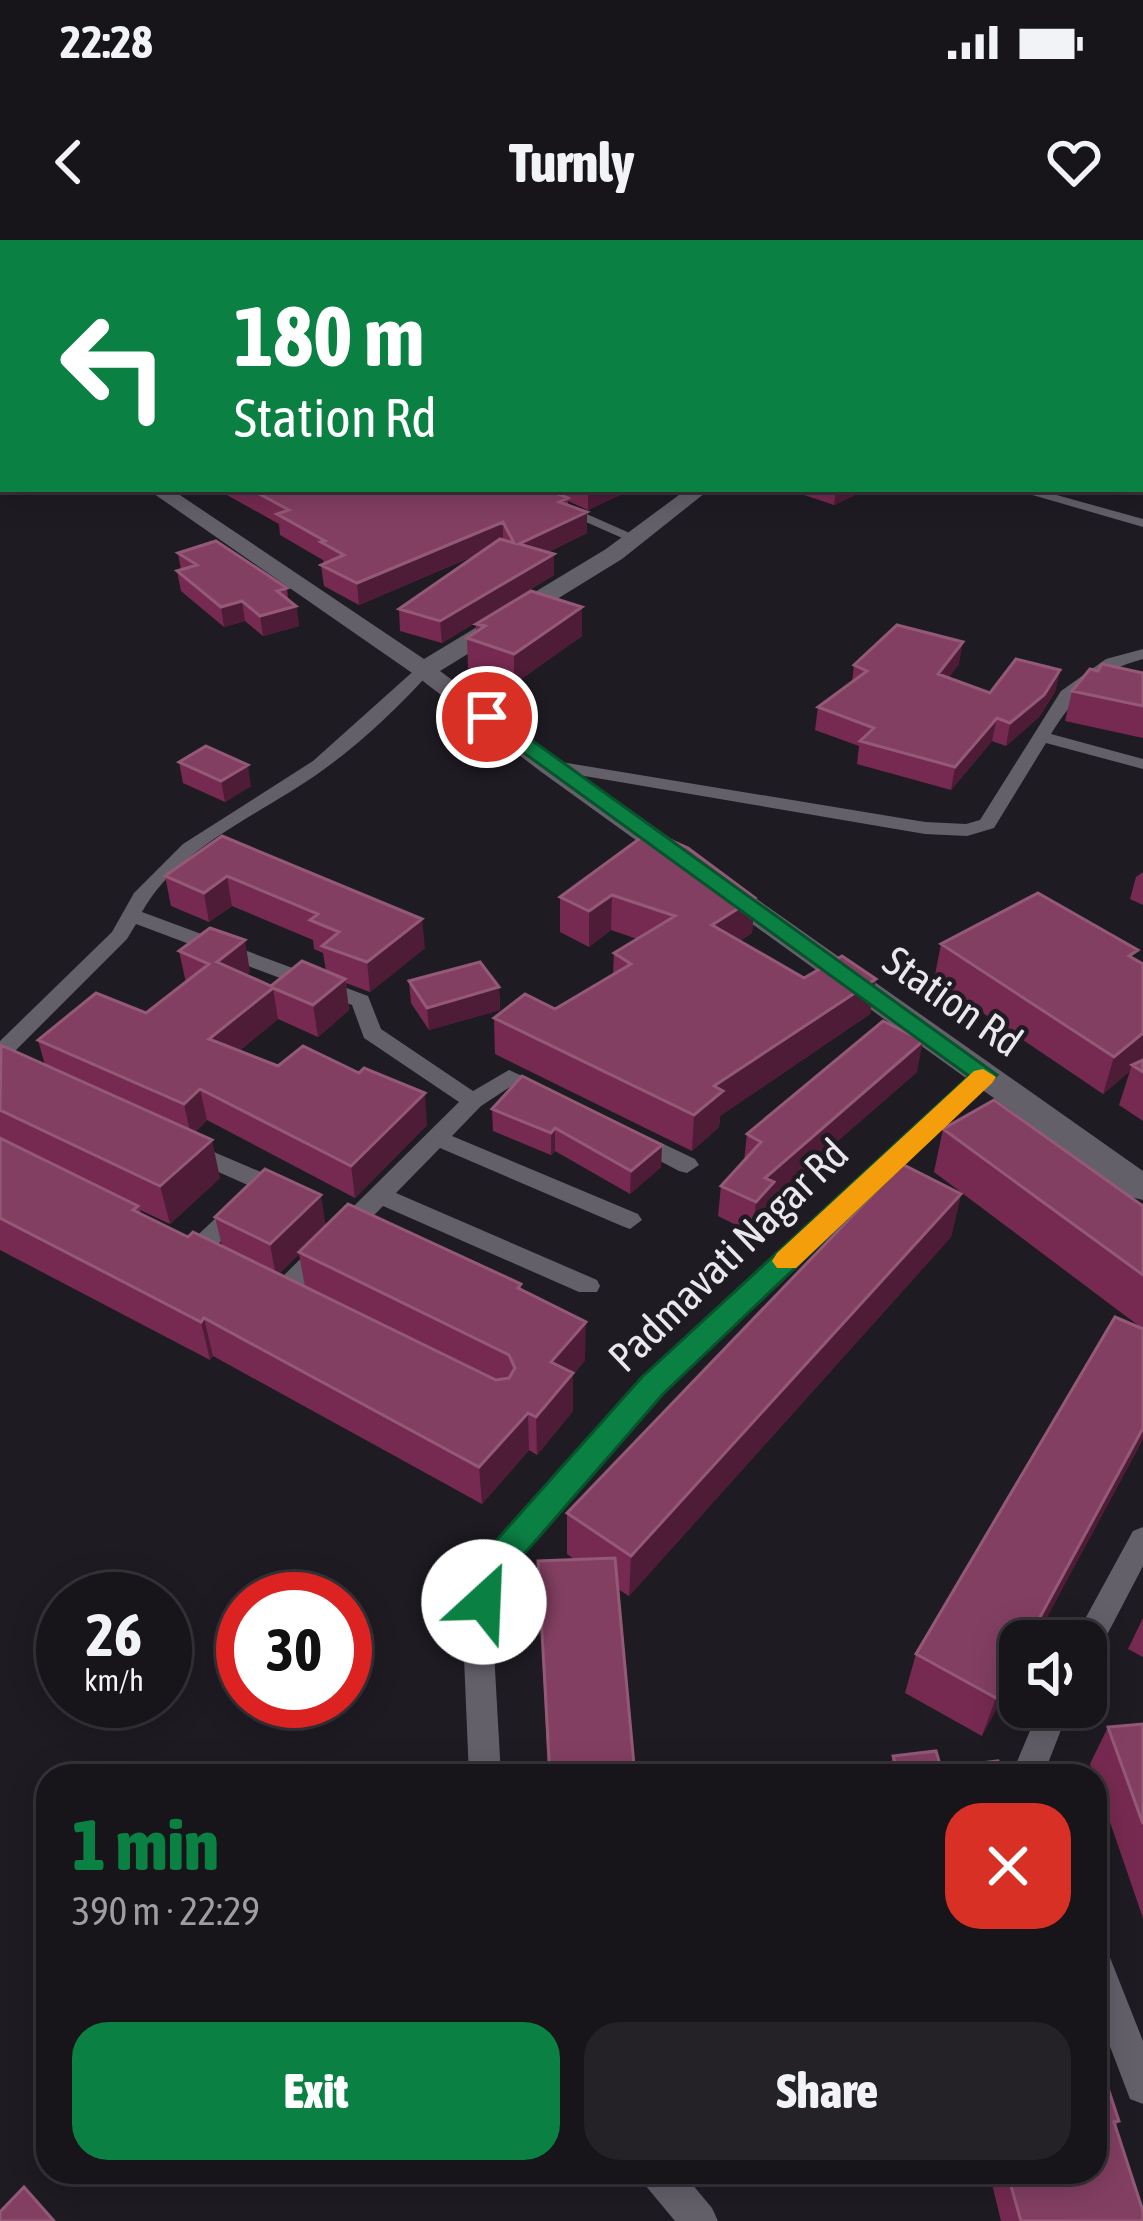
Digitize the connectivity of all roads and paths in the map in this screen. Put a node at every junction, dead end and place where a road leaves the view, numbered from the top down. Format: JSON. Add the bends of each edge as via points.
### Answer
{"nodes":[{"id":1,"x":161,"y":492,"type":"edge"},
{"id":2,"x":525,"y":492,"type":"edge"},
{"id":3,"x":696,"y":492,"type":"edge"},
{"id":4,"x":1030,"y":492,"type":"edge"},
{"id":5,"x":1143,"y":523,"type":"edge"},
{"id":6,"x":634,"y":538,"type":"junction"},
{"id":7,"x":1143,"y":654,"type":"edge"},
{"id":8,"x":424,"y":670,"type":"junction"},
{"id":9,"x":1041,"y":737,"type":"junction"},
{"id":10,"x":1143,"y":764,"type":"edge"},
{"id":11,"x":549,"y":765,"type":"junction"},
{"id":12,"x":129,"y":914,"type":"junction"},
{"id":13,"x":0,"y":1053,"type":"edge"},
{"id":14,"x":985,"y":1075,"type":"junction"},
{"id":15,"x":473,"y":1101,"type":"junction"},
{"id":16,"x":568,"y":1106,"type":"edge"},
{"id":17,"x":608,"y":1126,"type":"edge"},
{"id":18,"x":164,"y":1138,"type":"edge"},
{"id":19,"x":439,"y":1139,"type":"junction"},
{"id":20,"x":687,"y":1165,"type":"dead end"},
{"id":21,"x":1143,"y":1188,"type":"edge"},
{"id":22,"x":381,"y":1196,"type":"junction"},
{"id":23,"x":630,"y":1220,"type":"dead end"},
{"id":24,"x":196,"y":1252,"type":"edge"},
{"id":25,"x":588,"y":1286,"type":"dead end"},
{"id":26,"x":280,"y":1294,"type":"edge"},
{"id":27,"x":1143,"y":1539,"type":"edge"},
{"id":28,"x":1099,"y":1620,"type":"edge"},
{"id":29,"x":1046,"y":1728,"type":"edge"},
{"id":30,"x":484,"y":1764,"type":"edge"},
{"id":31,"x":1032,"y":1764,"type":"edge"},
{"id":32,"x":1107,"y":1993,"type":"edge"},
{"id":33,"x":1143,"y":2086,"type":"edge"},
{"id":34,"x":668,"y":2184,"type":"edge"},
{"id":35,"x":699,"y":2221,"type":"edge"}],
"edges":[{"from":1,"to":8,"type":"main road","name":"Station Rd"},
{"from":2,"to":6,"type":"street"},
{"from":3,"to":6,"type":"main road"},
{"from":4,"to":5,"type":"street"},
{"from":6,"to":8,"type":"main road"},
{"from":7,"to":9,"type":"street","via":[[1087,677]]},
{"from":8,"to":11,"type":"main road","name":"Station Rd"},
{"from":8,"to":12,"type":"street","via":[[319,765],[190,848]]},
{"from":9,"to":10,"type":"street"},
{"from":9,"to":11,"type":"street","via":[[987,824],[967,830]]},
{"from":11,"to":14,"type":"main road","name":"Station Rd"},
{"from":12,"to":13,"type":"street","via":[[120,935]]},
{"from":12,"to":15,"type":"street","via":[[361,1001],[372,1033]]},
{"from":14,"to":21,"type":"main road","name":"Station Rd"},
{"from":14,"to":30,"type":"street","name":"Padmavati Nagar Rd","via":[[653,1385],[490,1570],[478,1634]]},
{"from":15,"to":16,"type":"street","via":[[508,1076]]},
{"from":15,"to":19,"type":"street"},
{"from":17,"to":20,"type":"street"},
{"from":18,"to":24,"type":"street","via":[[267,1184]]},
{"from":19,"to":22,"type":"street"},
{"from":19,"to":23,"type":"street"},
{"from":22,"to":25,"type":"street"},
{"from":22,"to":26,"type":"street"},
{"from":27,"to":28,"type":"street"},
{"from":29,"to":31,"type":"street"},
{"from":32,"to":33,"type":"street"},
{"from":34,"to":35,"type":"street"}]}
